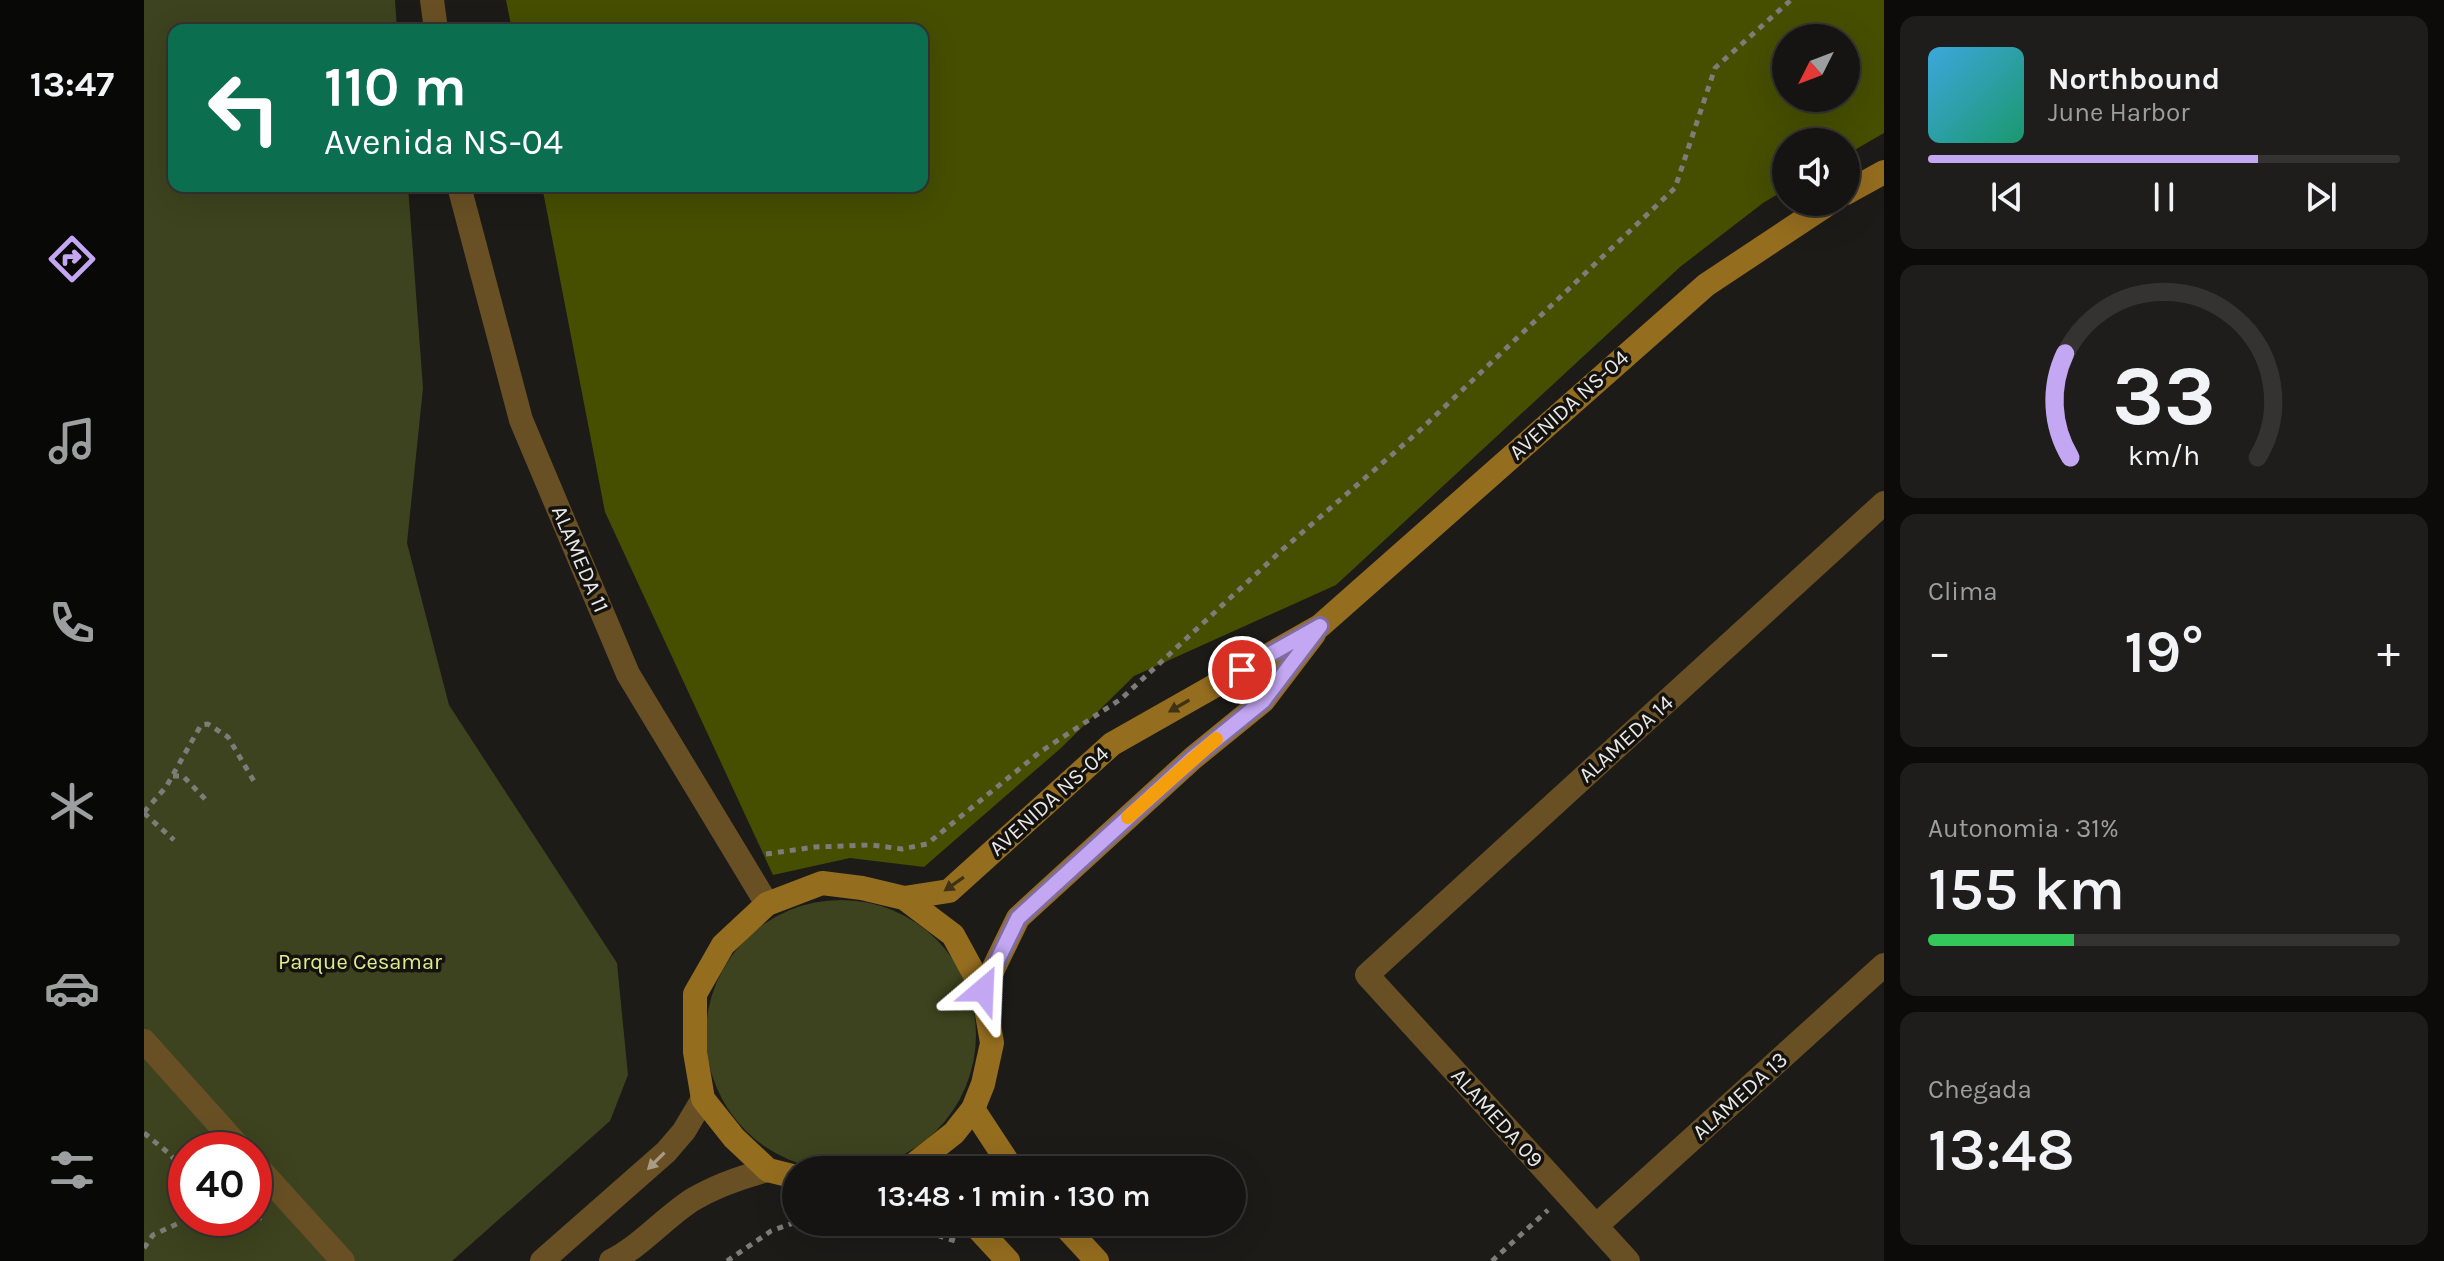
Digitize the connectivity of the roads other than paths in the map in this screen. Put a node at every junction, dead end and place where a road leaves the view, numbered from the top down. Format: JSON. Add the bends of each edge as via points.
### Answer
{"nodes":[{"id":1,"x":432,"y":0,"type":"edge"},
{"id":2,"x":435,"y":24,"type":"edge"},
{"id":3,"x":1884,"y":172,"type":"edge"},
{"id":4,"x":1860,"y":185,"type":"edge"},
{"id":5,"x":461,"y":192,"type":"edge"},
{"id":6,"x":1810,"y":216,"type":"edge"},
{"id":7,"x":1884,"y":503,"type":"edge"},
{"id":8,"x":1320,"y":626,"type":"junction"},
{"id":9,"x":904,"y":898,"type":"junction"},
{"id":10,"x":767,"y":904,"type":"junction"},
{"id":11,"x":1884,"y":965,"type":"edge"},
{"id":12,"x":1367,"y":975,"type":"joint"},
{"id":13,"x":983,"y":990,"type":"junction"},
{"id":14,"x":144,"y":1041,"type":"edge"},
{"id":15,"x":703,"y":1099,"type":"junction"},
{"id":16,"x":973,"y":1109,"type":"junction"},
{"id":17,"x":226,"y":1132,"type":"edge"},
{"id":18,"x":925,"y":1156,"type":"edge"},
{"id":19,"x":1004,"y":1156,"type":"edge"},
{"id":20,"x":768,"y":1170,"type":"junction"},
{"id":21,"x":782,"y":1174,"type":"edge"},
{"id":22,"x":272,"y":1183,"type":"edge"},
{"id":23,"x":1596,"y":1226,"type":"junction"},
{"id":24,"x":972,"y":1236,"type":"edge"},
{"id":25,"x":1074,"y":1236,"type":"edge"},
{"id":26,"x":343,"y":1261,"type":"edge"},
{"id":27,"x":542,"y":1261,"type":"edge"},
{"id":28,"x":611,"y":1261,"type":"edge"},
{"id":29,"x":1008,"y":1261,"type":"edge"},
{"id":30,"x":1097,"y":1261,"type":"edge"},
{"id":31,"x":1628,"y":1261,"type":"edge"}],
"edges":[{"from":1,"to":2,"type":"street"},
{"from":3,"to":4,"type":"street"},
{"from":5,"to":10,"type":"street","name":"ALAMEDA 11","via":[[521,420],[628,674]]},
{"from":6,"to":8,"type":"street","name":"AVENIDA NS-04","via":[[1706,285]]},
{"from":7,"to":12,"type":"street","name":"ALAMEDA 14"},
{"from":8,"to":9,"type":"street","name":"AVENIDA NS-04","one_way":true,"via":[[1112,744],[949,891]]},
{"from":8,"to":13,"type":"street","name":"AVENIDA NS-04","via":[[1263,701],[1018,918]]},
{"from":9,"to":10,"type":"street","via":[[822,883]]},
{"from":9,"to":13,"type":"street","via":[[953,935]]},
{"from":10,"to":15,"type":"street","via":[[723,945],[695,994],[695,1052]]},
{"from":11,"to":23,"type":"street","name":"ALAMEDA 13"},
{"from":12,"to":23,"type":"street","name":"ALAMEDA 09"},
{"from":13,"to":16,"type":"street","via":[[992,1043]]},
{"from":14,"to":17,"type":"street"},
{"from":15,"to":20,"type":"street"},
{"from":15,"to":27,"type":"street","one_way":true,"via":[[666,1152]]},
{"from":16,"to":18,"type":"street"},
{"from":16,"to":19,"type":"street"},
{"from":20,"to":21,"type":"street"},
{"from":20,"to":28,"type":"street","via":[[725,1182],[690,1202]]},
{"from":22,"to":26,"type":"street"},
{"from":23,"to":31,"type":"street","name":"ALAMEDA 09"},
{"from":24,"to":29,"type":"street"},
{"from":25,"to":30,"type":"street"}]}
